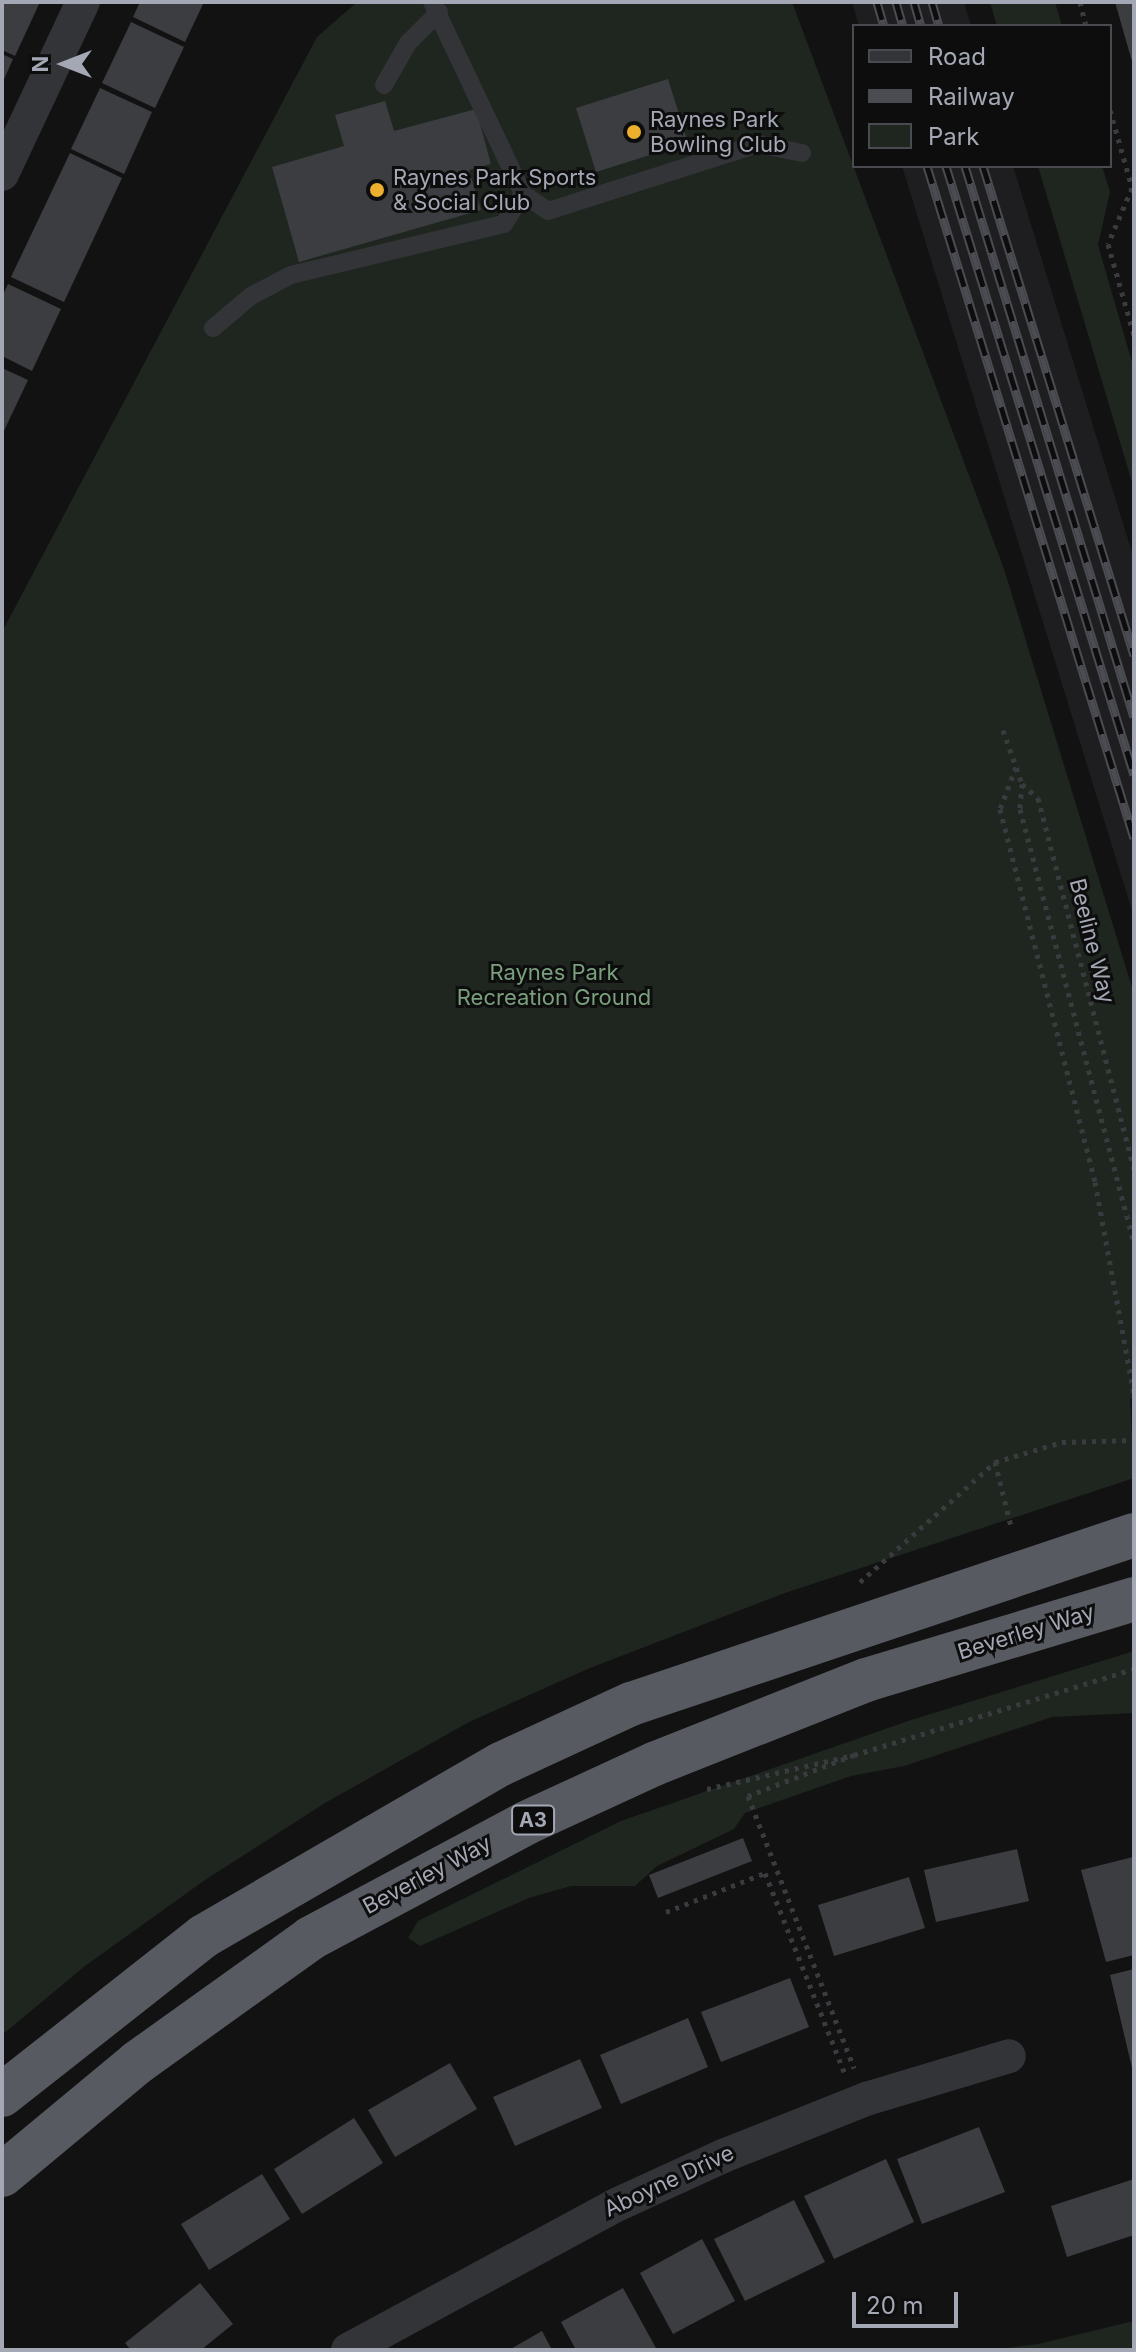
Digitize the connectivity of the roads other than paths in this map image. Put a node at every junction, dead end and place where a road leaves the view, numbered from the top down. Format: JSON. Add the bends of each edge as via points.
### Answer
{"nodes":[{"id":1,"x":83,"y":2,"type":"edge"},
{"id":2,"x":436,"y":7,"type":"edge"},
{"id":3,"x":384,"y":85,"type":"dead end"},
{"id":4,"x":802,"y":153,"type":"dead end"},
{"id":5,"x":2,"y":174,"type":"edge"},
{"id":6,"x":523,"y":194,"type":"junction"},
{"id":7,"x":213,"y":328,"type":"dead end"},
{"id":8,"x":1134,"y":1535,"type":"edge"},
{"id":9,"x":1134,"y":1599,"type":"edge"},
{"id":10,"x":1009,"y":2056,"type":"dead end"},
{"id":11,"x":2,"y":2095,"type":"edge"},
{"id":12,"x":2,"y":2175,"type":"edge"},
{"id":13,"x":348,"y":2350,"type":"edge"}],
"edges":[{"from":1,"to":5,"type":"street"},
{"from":2,"to":3,"type":"lane"},
{"from":2,"to":6,"type":"lane"},
{"from":4,"to":6,"type":"lane","via":[[758,144],[548,211]]},
{"from":6,"to":7,"type":"lane","via":[[504,224],[291,275],[251,296]]},
{"from":8,"to":11,"type":"highway","via":[[631,1704],[501,1764],[204,1936]]},
{"from":9,"to":12,"type":"highway","name":"Beverley Way","number":"A3","via":[[866,1680],[654,1764],[514,1830],[311,1938],[138,2062]]},
{"from":10,"to":13,"type":"street","name":"Aboyne Drive","via":[[861,2100],[614,2206]]}]}
